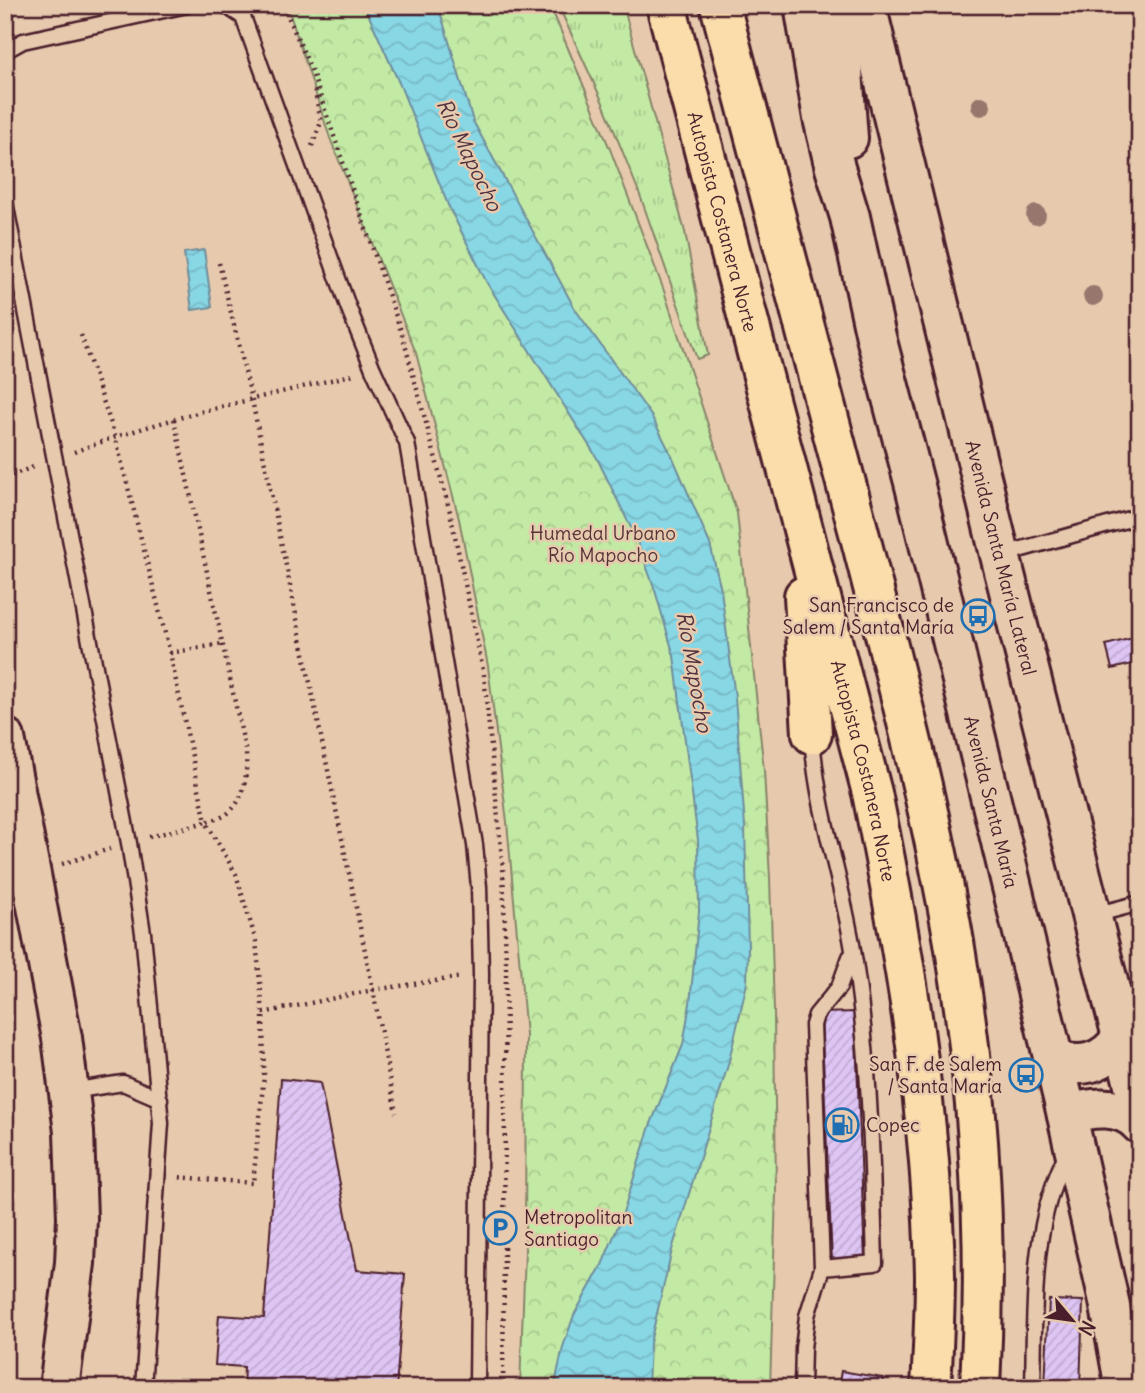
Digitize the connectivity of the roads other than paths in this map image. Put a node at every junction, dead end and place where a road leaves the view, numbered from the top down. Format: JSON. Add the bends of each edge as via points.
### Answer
{"nodes":[{"id":1,"x":187,"y":5,"type":"edge"},
{"id":2,"x":225,"y":5,"type":"edge"},
{"id":3,"x":666,"y":5,"type":"edge"},
{"id":4,"x":720,"y":5,"type":"edge"},
{"id":5,"x":804,"y":5,"type":"edge"},
{"id":6,"x":838,"y":5,"type":"edge"},
{"id":7,"x":866,"y":5,"type":"edge"},
{"id":8,"x":5,"y":51,"type":"edge"},
{"id":9,"x":5,"y":202,"type":"edge"},
{"id":10,"x":850,"y":217,"type":"junction"},
{"id":11,"x":1140,"y":516,"type":"edge"},
{"id":12,"x":801,"y":520,"type":"junction"},
{"id":13,"x":1000,"y":555,"type":"junction"},
{"id":14,"x":812,"y":734,"type":"joint"},
{"id":15,"x":5,"y":738,"type":"edge"},
{"id":16,"x":1140,"y":903,"type":"edge"},
{"id":17,"x":1091,"y":916,"type":"junction"},
{"id":18,"x":852,"y":945,"type":"junction"},
{"id":19,"x":1122,"y":1038,"type":"junction"},
{"id":20,"x":1053,"y":1059,"type":"junction"},
{"id":21,"x":70,"y":1091,"type":"junction"},
{"id":22,"x":160,"y":1099,"type":"junction"},
{"id":23,"x":1140,"y":1108,"type":"edge"},
{"id":24,"x":1140,"y":1124,"type":"edge"},
{"id":25,"x":1070,"y":1128,"type":"junction"},
{"id":26,"x":822,"y":1268,"type":"junction"},
{"id":27,"x":59,"y":1388,"type":"edge"},
{"id":28,"x":143,"y":1388,"type":"edge"},
{"id":29,"x":477,"y":1388,"type":"edge"},
{"id":30,"x":802,"y":1388,"type":"edge"},
{"id":31,"x":931,"y":1388,"type":"edge"},
{"id":32,"x":980,"y":1388,"type":"edge"},
{"id":33,"x":1033,"y":1388,"type":"edge"},
{"id":34,"x":1125,"y":1388,"type":"edge"}],
"edges":[{"from":1,"to":8,"type":"lane","via":[[23,41]]},
{"from":2,"to":29,"type":"lane","via":[[243,17],[373,369],[407,443],[479,887]]},
{"from":3,"to":12,"type":"highway","name":"Autopista Costanera Norte"},
{"from":4,"to":32,"type":"highway","via":[[887,644],[943,883],[976,1113],[983,1276]]},
{"from":5,"to":10,"type":"main road","name":"Avenida Santa María","via":[[823,118]]},
{"from":6,"to":10,"type":"main road","name":"Avenida Santa María"},
{"from":7,"to":13,"type":"main road","name":"Avenida Santa María Lateral"},
{"from":9,"to":22,"type":"lane","via":[[129,843]]},
{"from":10,"to":20,"type":"main road","name":"Avenida Santa María"},
{"from":11,"to":13,"type":"lane"},
{"from":12,"to":14,"type":"highway"},
{"from":12,"to":31,"type":"highway","name":"Autopista Costanera Norte","via":[[872,793],[907,977],[920,1076],[935,1277]]},
{"from":13,"to":17,"type":"main road","name":"Avenida Santa María Lateral"},
{"from":14,"to":18,"type":"lane","via":[[817,782]]},
{"from":15,"to":21,"type":"main road"},
{"from":16,"to":17,"type":"lane"},
{"from":17,"to":19,"type":"main road","name":"Avenida Santa María Lateral"},
{"from":18,"to":26,"type":"lane","via":[[847,970],[813,1025]]},
{"from":18,"to":26,"type":"lane","via":[[865,1061],[875,1263]]},
{"from":19,"to":20,"type":"main road","via":[[1090,1064],[1078,1066]]},
{"from":19,"to":23,"type":"main road","name":"Avenida Santa María Lateral"},
{"from":20,"to":25,"type":"main road","name":"Avenida Santa María"},
{"from":21,"to":22,"type":"lane","via":[[123,1083]]},
{"from":21,"to":27,"type":"main road","via":[[77,1218]]},
{"from":22,"to":28,"type":"lane"},
{"from":24,"to":25,"type":"main road","via":[[1126,1113],[1103,1109],[1079,1111]]},
{"from":25,"to":33,"type":"lane","via":[[1038,1246]]},
{"from":25,"to":34,"type":"main road","name":"Avenida Santa María"},
{"from":26,"to":30,"type":"lane","via":[[807,1317]]}]}
